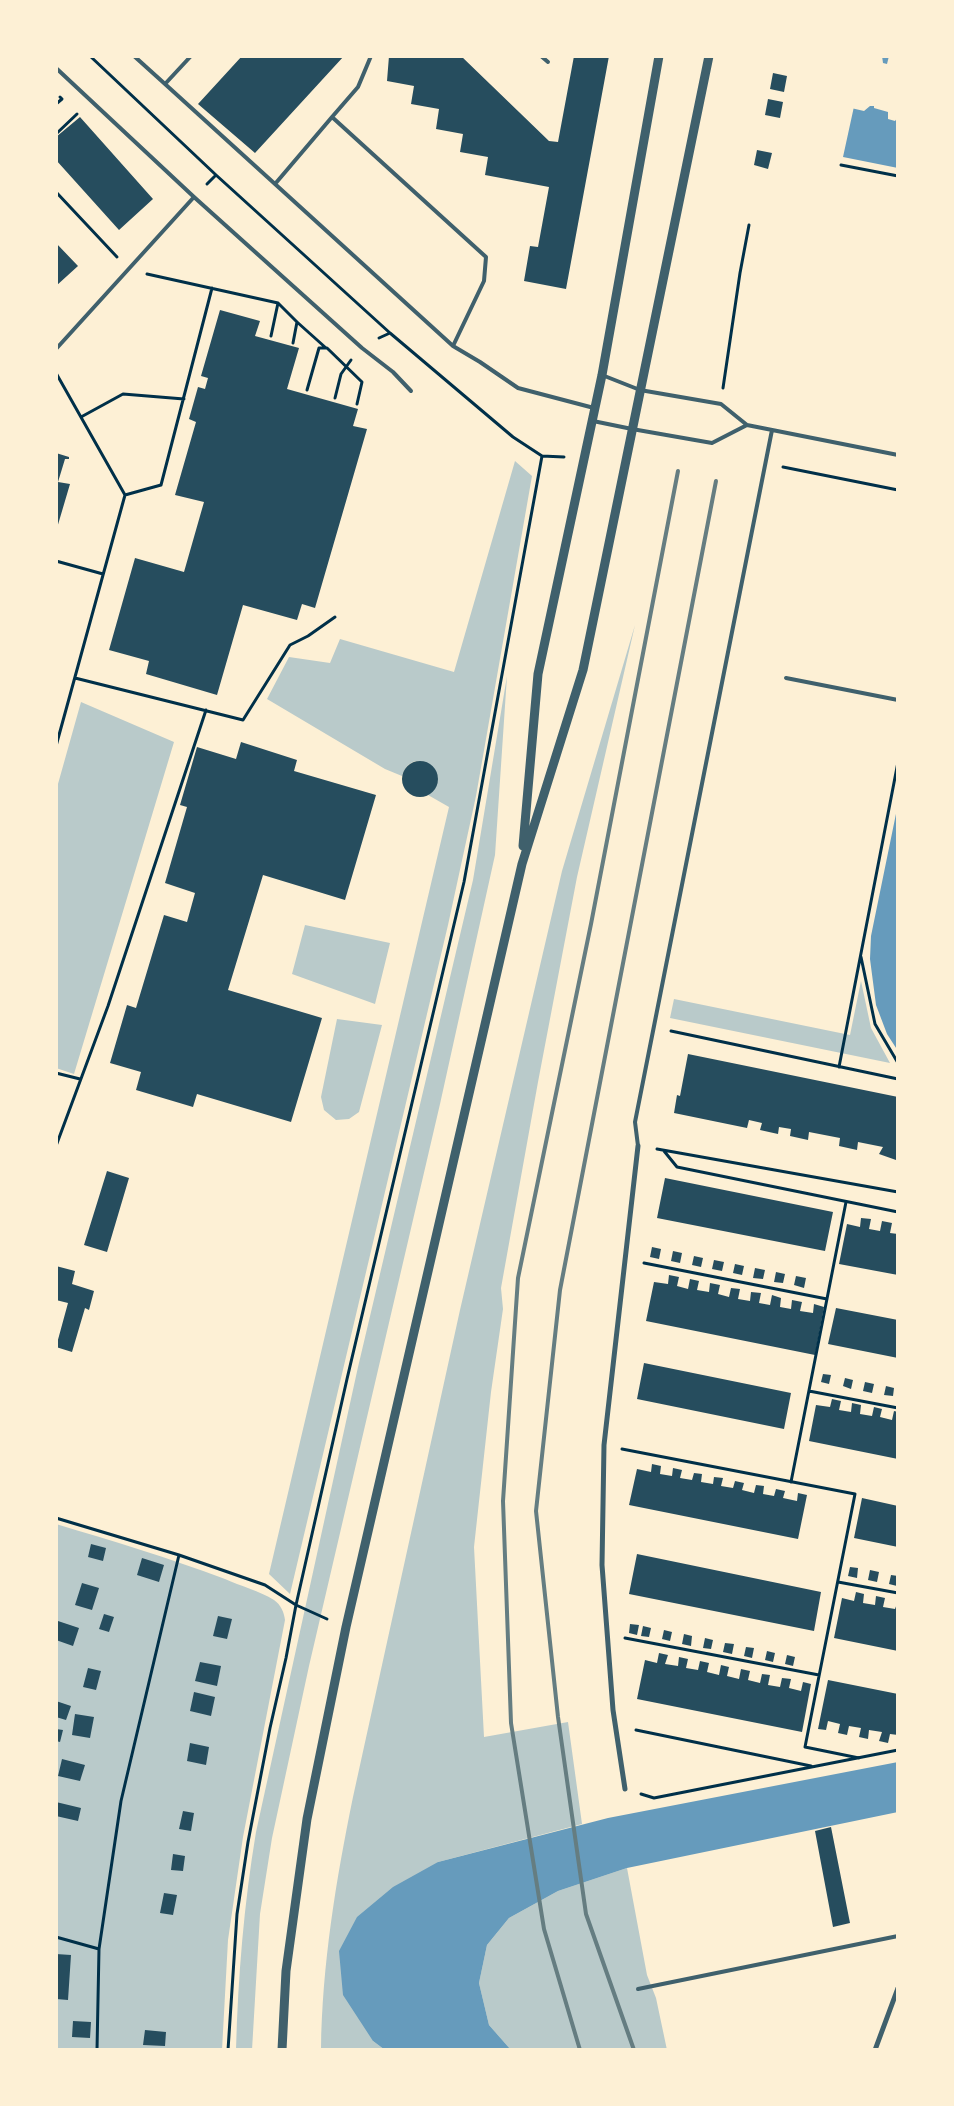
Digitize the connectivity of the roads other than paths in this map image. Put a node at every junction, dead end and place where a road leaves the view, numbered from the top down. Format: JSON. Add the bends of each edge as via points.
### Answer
{"nodes":[{"id":1,"x":134,"y":56,"type":"edge"},
{"id":2,"x":191,"y":56,"type":"edge"},
{"id":3,"x":371,"y":56,"type":"edge"},
{"id":4,"x":541,"y":56,"type":"edge"},
{"id":5,"x":659,"y":56,"type":"edge"},
{"id":6,"x":709,"y":56,"type":"edge"},
{"id":7,"x":548,"y":62,"type":"dead end"},
{"id":8,"x":56,"y":68,"type":"edge"},
{"id":9,"x":164,"y":84,"type":"junction"},
{"id":10,"x":332,"y":117,"type":"junction"},
{"id":11,"x":275,"y":184,"type":"junction"},
{"id":12,"x":194,"y":197,"type":"junction"},
{"id":13,"x":454,"y":346,"type":"junction"},
{"id":14,"x":56,"y":349,"type":"edge"},
{"id":15,"x":602,"y":375,"type":"junction"},
{"id":16,"x":640,"y":390,"type":"junction"},
{"id":17,"x":411,"y":391,"type":"dead end"},
{"id":18,"x":594,"y":408,"type":"junction"},
{"id":19,"x":592,"y":420,"type":"junction"},
{"id":20,"x":747,"y":425,"type":"junction"},
{"id":21,"x":632,"y":429,"type":"junction"},
{"id":22,"x":772,"y":430,"type":"junction"},
{"id":23,"x":898,"y":455,"type":"edge"},
{"id":24,"x":786,"y":678,"type":"dead end"},
{"id":25,"x":898,"y":700,"type":"edge"},
{"id":26,"x":522,"y":864,"type":"junction"},
{"id":27,"x":638,"y":1146,"type":"joint"},
{"id":28,"x":625,"y":1789,"type":"road end"},
{"id":29,"x":898,"y":1936,"type":"edge"},
{"id":30,"x":898,"y":1988,"type":"edge"},
{"id":31,"x":638,"y":1989,"type":"dead end"},
{"id":32,"x":282,"y":2050,"type":"edge"},
{"id":33,"x":875,"y":2050,"type":"edge"}],
"edges":[{"from":1,"to":9,"type":"lane"},
{"from":2,"to":9,"type":"lane"},
{"from":3,"to":10,"type":"lane","via":[[358,87]]},
{"from":4,"to":7,"type":"lane"},
{"from":5,"to":15,"type":"street"},
{"from":6,"to":16,"type":"street"},
{"from":8,"to":12,"type":"lane"},
{"from":9,"to":11,"type":"lane"},
{"from":10,"to":11,"type":"lane"},
{"from":10,"to":13,"type":"lane","via":[[486,257],[484,281]]},
{"from":11,"to":13,"type":"lane"},
{"from":12,"to":14,"type":"lane"},
{"from":12,"to":17,"type":"lane"},
{"from":13,"to":18,"type":"lane","via":[[518,388]]},
{"from":15,"to":16,"type":"lane"},
{"from":15,"to":18,"type":"street"},
{"from":16,"to":20,"type":"lane","via":[[721,404]]},
{"from":16,"to":21,"type":"street"},
{"from":18,"to":19,"type":"street"},
{"from":19,"to":21,"type":"lane"},
{"from":19,"to":26,"type":"street","via":[[538,674]]},
{"from":20,"to":21,"type":"lane","via":[[712,442]]},
{"from":20,"to":22,"type":"lane"},
{"from":21,"to":26,"type":"street","via":[[582,670]]},
{"from":22,"to":23,"type":"lane"},
{"from":22,"to":27,"type":"lane","via":[[635,1122]]},
{"from":24,"to":25,"type":"lane"},
{"from":26,"to":32,"type":"street","via":[[346,1627],[307,1819],[286,1971]]},
{"from":27,"to":28,"type":"street","via":[[604,1445],[602,1565],[615,1726]]},
{"from":29,"to":31,"type":"lane"},
{"from":30,"to":33,"type":"street"}]}
